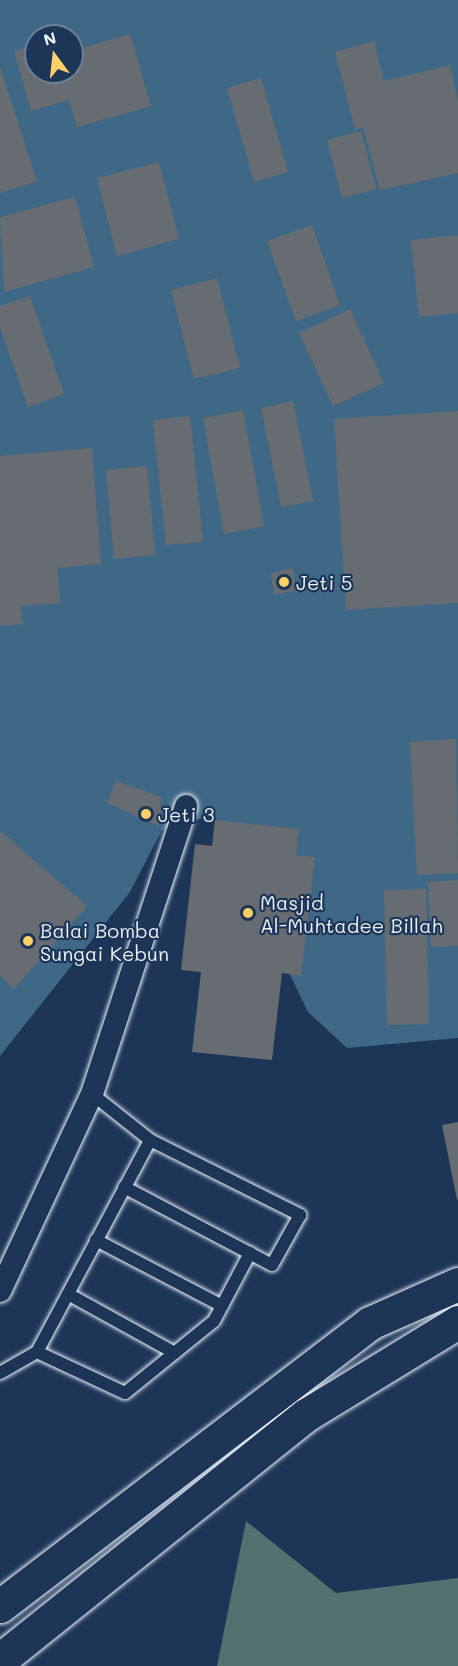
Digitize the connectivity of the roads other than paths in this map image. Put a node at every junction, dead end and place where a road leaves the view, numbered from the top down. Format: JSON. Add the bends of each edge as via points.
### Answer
{"nodes":[{"id":1,"x":186,"y":806,"type":"dead end"},
{"id":2,"x":92,"y":1094,"type":"junction"},
{"id":3,"x":150,"y":1140,"type":"junction"},
{"id":4,"x":124,"y":1187,"type":"junction"},
{"id":5,"x":96,"y":1240,"type":"junction"},
{"id":6,"x":250,"y":1253,"type":"junction"},
{"id":7,"x":458,"y":1284,"type":"edge"},
{"id":8,"x":0,"y":1291,"type":"edge"},
{"id":9,"x":68,"y":1294,"type":"junction"},
{"id":10,"x":222,"y":1306,"type":"junction"},
{"id":11,"x":458,"y":1322,"type":"edge"},
{"id":12,"x":37,"y":1352,"type":"junction"},
{"id":13,"x":175,"y":1353,"type":"junction"},
{"id":14,"x":0,"y":1373,"type":"edge"},
{"id":15,"x":4,"y":1601,"type":"edge"},
{"id":16,"x":79,"y":1601,"type":"junction"},
{"id":17,"x":0,"y":1644,"type":"edge"},
{"id":18,"x":0,"y":1660,"type":"edge"}],
"edges":[{"from":1,"to":2,"type":"street"},
{"from":2,"to":3,"type":"lane"},
{"from":2,"to":8,"type":"street","via":[[69,1153]]},
{"from":3,"to":4,"type":"lane"},
{"from":3,"to":6,"type":"lane","via":[[300,1215],[272,1265]]},
{"from":4,"to":5,"type":"lane"},
{"from":4,"to":6,"type":"lane"},
{"from":5,"to":9,"type":"lane"},
{"from":5,"to":10,"type":"lane"},
{"from":6,"to":10,"type":"lane"},
{"from":7,"to":15,"type":"main road","via":[[370,1323]]},
{"from":9,"to":12,"type":"lane"},
{"from":9,"to":13,"type":"lane"},
{"from":10,"to":13,"type":"lane","via":[[214,1321]]},
{"from":11,"to":16,"type":"main road","via":[[306,1415]]},
{"from":12,"to":13,"type":"lane","via":[[125,1393]]},
{"from":12,"to":14,"type":"lane"},
{"from":16,"to":17,"type":"main road","via":[[48,1611]]},
{"from":16,"to":18,"type":"main road"}]}
